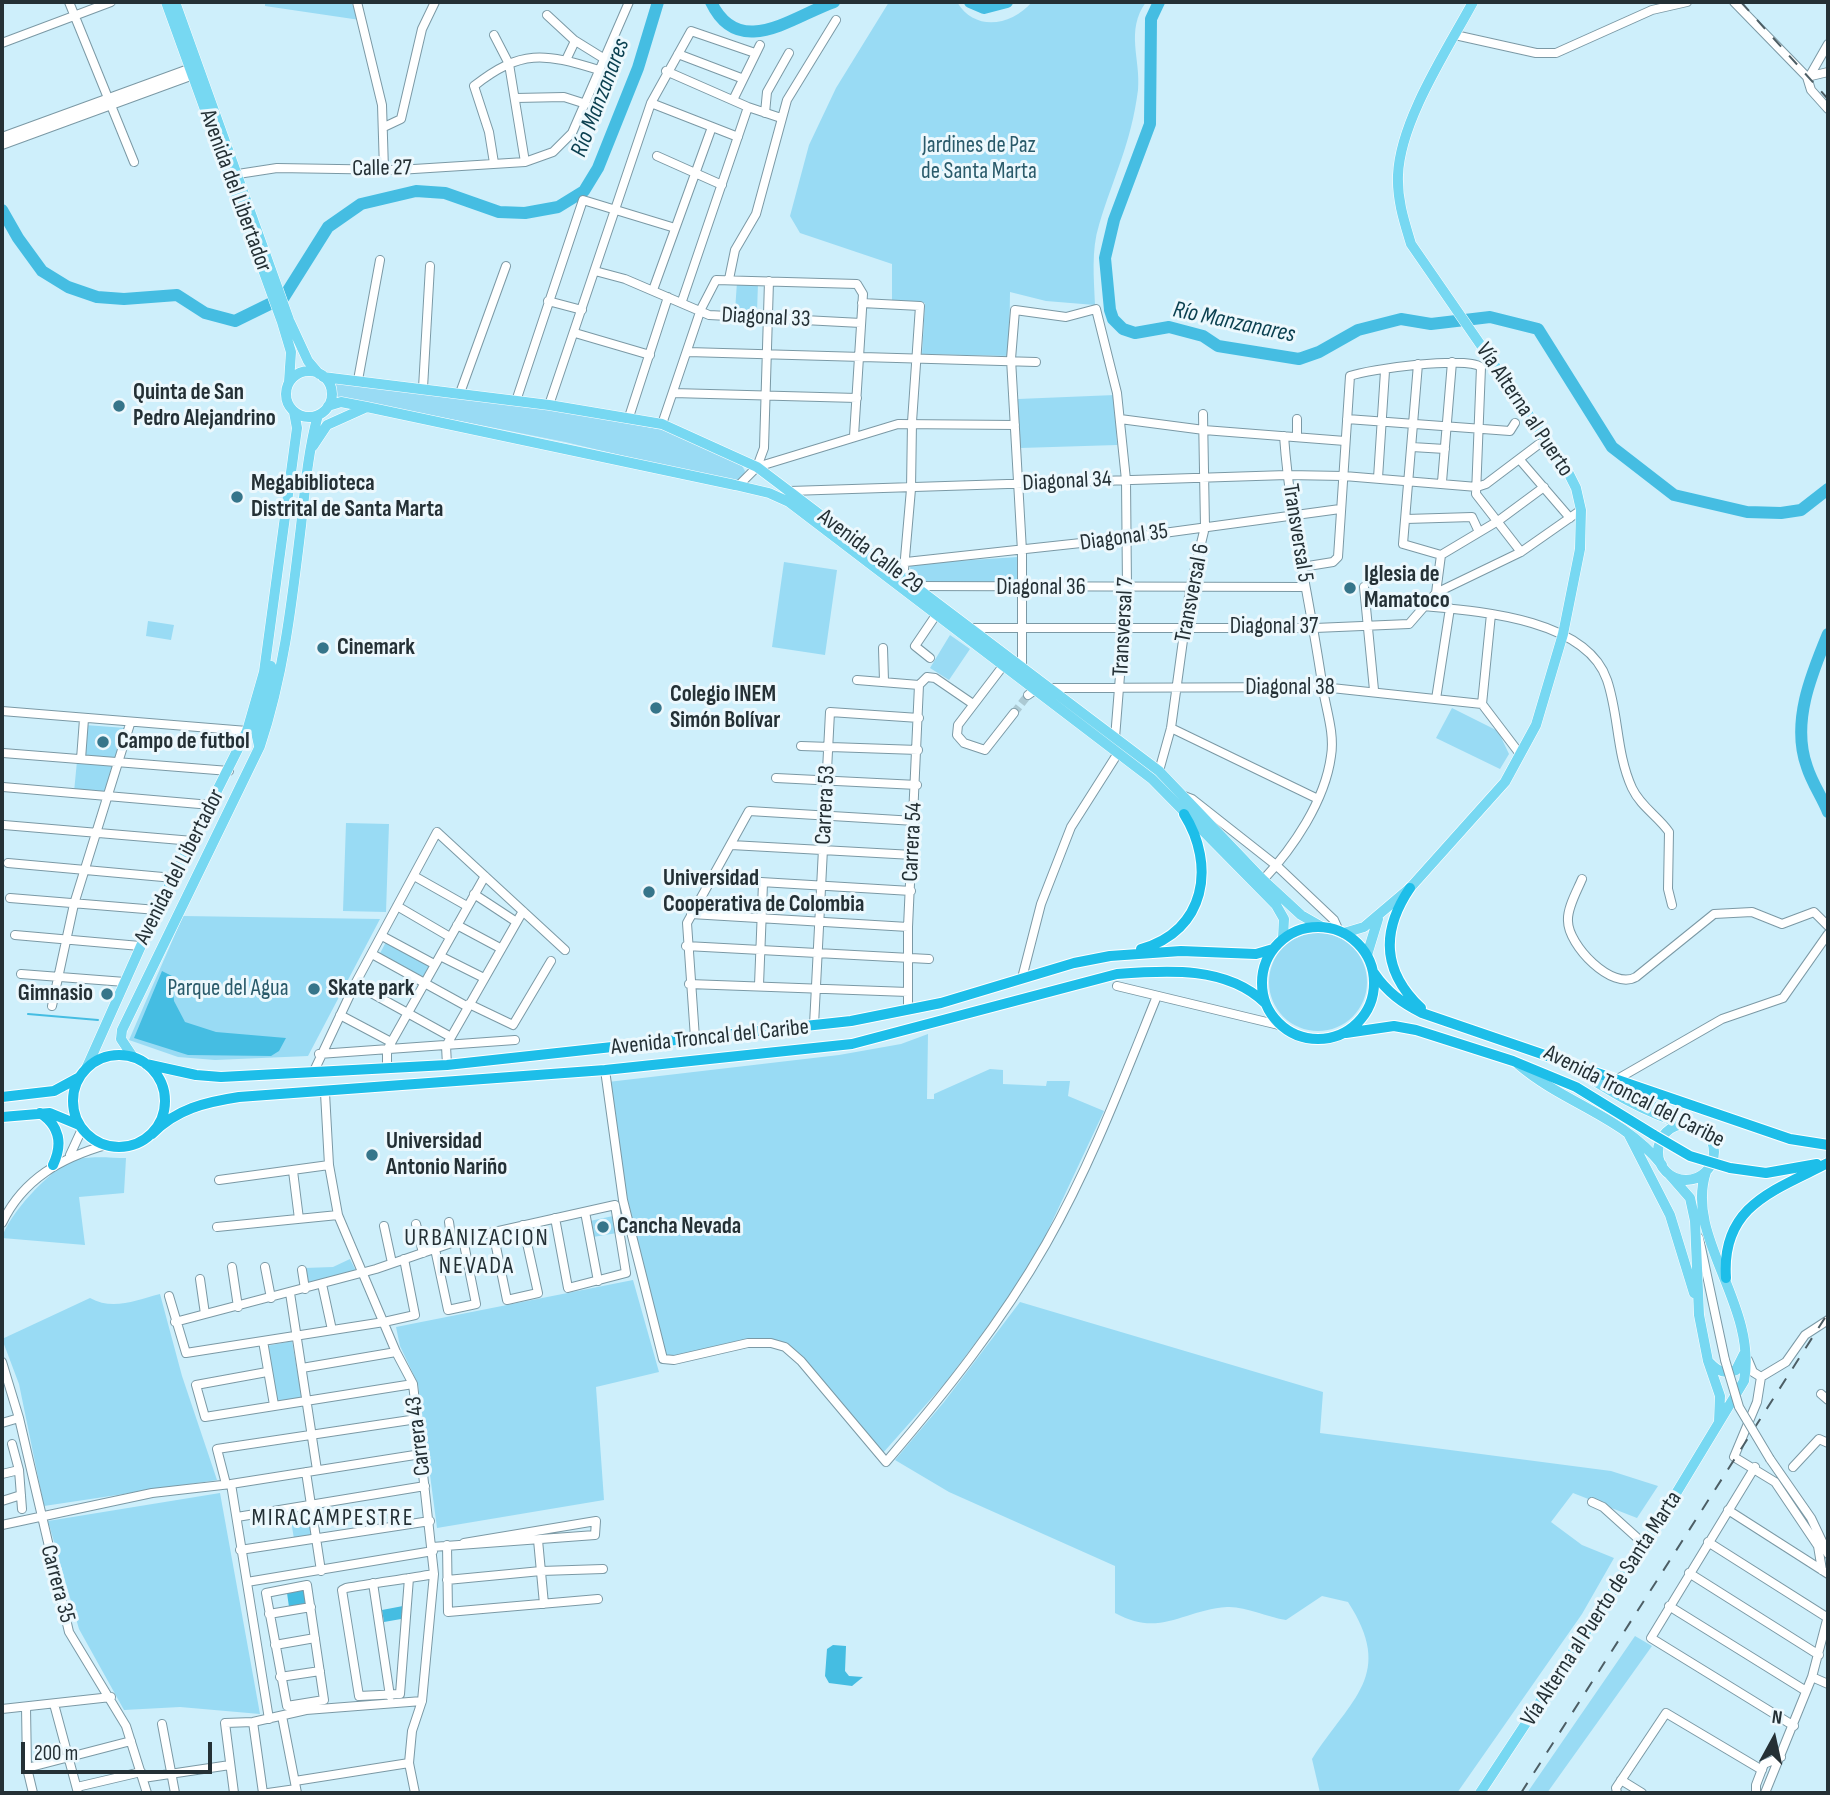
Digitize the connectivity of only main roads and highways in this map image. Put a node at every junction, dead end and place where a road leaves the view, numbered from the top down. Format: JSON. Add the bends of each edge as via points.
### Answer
{"nodes":[{"id":1,"x":166,"y":2,"type":"edge"},
{"id":2,"x":175,"y":2,"type":"edge"},
{"id":3,"x":1473,"y":2,"type":"edge"},
{"id":4,"x":195,"y":70,"type":"junction"},
{"id":5,"x":261,"y":254,"type":"junction"},
{"id":6,"x":286,"y":321,"type":"junction"},
{"id":7,"x":321,"y":376,"type":"junction"},
{"id":8,"x":289,"y":382,"type":"junction"},
{"id":9,"x":328,"y":406,"type":"junction"},
{"id":10,"x":368,"y":407,"type":"junction"},
{"id":11,"x":295,"y":412,"type":"junction"},
{"id":12,"x":318,"y":415,"type":"junction"},
{"id":13,"x":310,"y":453,"type":"junction"},
{"id":14,"x":905,"y":585,"type":"junction"},
{"id":15,"x":269,"y":641,"type":"junction"},
{"id":16,"x":260,"y":746,"type":"junction"},
{"id":17,"x":1184,"y":814,"type":"junction"},
{"id":18,"x":1410,"y":888,"type":"junction"},
{"id":19,"x":1379,"y":916,"type":"junction"},
{"id":20,"x":1322,"y":927,"type":"junction"},
{"id":21,"x":1342,"y":932,"type":"junction"},
{"id":22,"x":1283,"y":938,"type":"junction"},
{"id":23,"x":1273,"y":949,"type":"junction"},
{"id":24,"x":1367,"y":955,"type":"junction"},
{"id":25,"x":1110,"y":956,"type":"junction"},
{"id":26,"x":1374,"y":973,"type":"junction"},
{"id":27,"x":1265,"y":1003,"type":"junction"},
{"id":28,"x":1445,"y":1021,"type":"junction"},
{"id":29,"x":1340,"y":1034,"type":"junction"},
{"id":30,"x":133,"y":1057,"type":"junction"},
{"id":31,"x":1513,"y":1060,"type":"junction"},
{"id":32,"x":146,"y":1064,"type":"junction"},
{"id":33,"x":1574,"y":1068,"type":"junction"},
{"id":34,"x":83,"y":1072,"type":"junction"},
{"id":35,"x":1640,"y":1089,"type":"junction"},
{"id":36,"x":2,"y":1097,"type":"edge"},
{"id":37,"x":40,"y":1112,"type":"junction"},
{"id":38,"x":2,"y":1117,"type":"edge"},
{"id":39,"x":1672,"y":1121,"type":"junction"},
{"id":40,"x":1684,"y":1124,"type":"junction"},
{"id":41,"x":81,"y":1127,"type":"junction"},
{"id":42,"x":1628,"y":1133,"type":"junction"},
{"id":43,"x":152,"y":1134,"type":"junction"},
{"id":44,"x":1828,"y":1145,"type":"edge"},
{"id":45,"x":1828,"y":1162,"type":"edge"},
{"id":46,"x":53,"y":1165,"type":"road end"},
{"id":47,"x":1662,"y":1165,"type":"junction"},
{"id":48,"x":1706,"y":1172,"type":"junction"},
{"id":49,"x":1669,"y":1174,"type":"junction"},
{"id":50,"x":1699,"y":1220,"type":"junction"},
{"id":51,"x":1726,"y":1278,"type":"junction"},
{"id":52,"x":1698,"y":1303,"type":"junction"},
{"id":53,"x":1746,"y":1340,"type":"junction"},
{"id":54,"x":1708,"y":1361,"type":"junction"},
{"id":55,"x":1719,"y":1423,"type":"junction"},
{"id":56,"x":1480,"y":1793,"type":"edge"}],
"edges":[{"from":1,"to":4,"type":"main road","name":"Avenida del Libertador"},
{"from":2,"to":4,"type":"main road","name":"Avenida del Libertador"},
{"from":3,"to":18,"type":"main road","name":"Vía Alterna al Puerto","via":[[1404,145],[1398,174],[1400,209],[1411,244],[1555,449],[1576,488],[1581,510],[1580,549],[1547,695],[1520,754],[1505,782]]},
{"from":4,"to":5,"type":"main road","name":"Avenida del Libertador"},
{"from":4,"to":5,"type":"main road","name":"Avenida del Libertador","via":[[238,174]]},
{"from":5,"to":6,"type":"main road","name":"Avenida del Libertador"},
{"from":6,"to":7,"type":"main road","name":"Avenida del Libertador"},
{"from":6,"to":8,"type":"main road","name":"Avenida del Libertador"},
{"from":7,"to":8,"type":"main road","via":[[306,372]]},
{"from":7,"to":9,"type":"main road","via":[[331,390]]},
{"from":7,"to":14,"type":"main road","name":"Avenida Calle 29","via":[[662,424],[757,467]]},
{"from":8,"to":11,"type":"main road","via":[[286,400]]},
{"from":9,"to":10,"type":"main road","name":"Avenida Calle 29","via":[[341,402]]},
{"from":9,"to":12,"type":"main road"},
{"from":10,"to":13,"type":"main road","via":[[327,425]]},
{"from":10,"to":14,"type":"main road","name":"Avenida Calle 29","via":[[739,485],[789,502]]},
{"from":11,"to":12,"type":"main road","via":[[306,417]]},
{"from":11,"to":15,"type":"main road","name":"Avenida del Libertador","via":[[297,428]]},
{"from":12,"to":13,"type":"main road","name":"Avenida del Libertador"},
{"from":13,"to":16,"type":"main road","name":"Avenida del Libertador","via":[[282,673]]},
{"from":14,"to":17,"type":"main road","name":"Avenida Calle 29","via":[[1031,692],[1152,779]]},
{"from":14,"to":20,"type":"main road","name":"Avenida Calle 29","via":[[938,603],[1159,771],[1263,880],[1301,915]]},
{"from":15,"to":16,"type":"main road","via":[[272,658],[256,732]]},
{"from":15,"to":34,"type":"main road","name":"Avenida del Libertador","via":[[247,732],[157,910]]},
{"from":16,"to":30,"type":"main road","name":"Avenida del Libertador","via":[[122,1030],[121,1039]]},
{"from":17,"to":22,"type":"main road","name":"Avenida Calle 29","via":[[1276,905],[1284,919]]},
{"from":17,"to":25,"type":"highway","via":[[1203,854],[1198,898],[1171,934],[1152,946]]},
{"from":18,"to":19,"type":"main road","name":"Vía Alterna al Puerto"},
{"from":18,"to":28,"type":"highway","via":[[1394,918],[1389,953],[1407,995],[1424,1011]]},
{"from":19,"to":21,"type":"main road","name":"Vía Alterna al Puerto","via":[[1364,927]]},
{"from":19,"to":24,"type":"main road"},
{"from":20,"to":21,"type":"highway"},
{"from":20,"to":22,"type":"highway"},
{"from":21,"to":24,"type":"highway"},
{"from":22,"to":23,"type":"highway"},
{"from":23,"to":25,"type":"highway","name":"Avenida Troncal del Caribe","via":[[1256,954],[1181,951]]},
{"from":23,"to":27,"type":"highway","via":[[1261,981]]},
{"from":24,"to":26,"type":"highway"},
{"from":25,"to":32,"type":"highway","name":"Avenida Troncal del Caribe","via":[[908,1010],[814,1025],[447,1065],[221,1077]]},
{"from":26,"to":28,"type":"highway","name":"Avenida Troncal del Caribe","via":[[1401,1002]]},
{"from":26,"to":29,"type":"highway","via":[[1368,1009]]},
{"from":27,"to":29,"type":"highway","via":[[1283,1026],[1304,1037]]},
{"from":27,"to":43,"type":"highway","name":"Avenida Troncal del Caribe","via":[[1250,988],[1206,975],[1117,974],[852,1044],[605,1070],[215,1101],[174,1115]]},
{"from":28,"to":33,"type":"highway","name":"Avenida Troncal del Caribe"},
{"from":29,"to":31,"type":"highway","name":"Avenida Troncal del Caribe","via":[[1375,1027],[1416,1030]]},
{"from":30,"to":32,"type":"highway"},
{"from":30,"to":34,"type":"highway","via":[[108,1056]]},
{"from":31,"to":42,"type":"main road"},
{"from":31,"to":45,"type":"highway","name":"Avenida Troncal del Caribe","bridge":true,"via":[[1576,1087],[1690,1156],[1766,1173]]},
{"from":32,"to":43,"type":"highway","via":[[159,1078],[165,1097],[162,1117]]},
{"from":33,"to":35,"type":"highway","name":"Avenida Troncal del Caribe"},
{"from":33,"to":39,"type":"main road","via":[[1639,1108]]},
{"from":34,"to":36,"type":"highway","via":[[74,1083],[54,1091]]},
{"from":34,"to":41,"type":"highway","via":[[73,1100]]},
{"from":35,"to":39,"type":"main road","via":[[1646,1101]]},
{"from":35,"to":44,"type":"highway","name":"Avenida Troncal del Caribe","via":[[1790,1139]]},
{"from":37,"to":38,"type":"highway"},
{"from":37,"to":41,"type":"highway","via":[[59,1115]]},
{"from":37,"to":46,"type":"highway","via":[[59,1136]]},
{"from":39,"to":40,"type":"main road"},
{"from":40,"to":47,"type":"main road","via":[[1662,1139]]},
{"from":40,"to":48,"type":"main road","via":[[1701,1128],[1712,1140],[1714,1157]]},
{"from":41,"to":43,"type":"highway","via":[[106,1145],[127,1147]]},
{"from":42,"to":47,"type":"main road"},
{"from":42,"to":52,"type":"main road","via":[[1670,1215]]},
{"from":45,"to":51,"type":"highway","via":[[1749,1207],[1728,1241]]},
{"from":47,"to":49,"type":"main road"},
{"from":48,"to":49,"type":"main road","via":[[1684,1180]]},
{"from":48,"to":50,"type":"main road","name":"Vía Alterna al Puerto de Santa Marta"},
{"from":49,"to":50,"type":"main road","name":"Vía Alterna al Puerto de Santa Marta","via":[[1690,1198]]},
{"from":50,"to":51,"type":"main road","name":"Vía Alterna al Puerto de Santa Marta"},
{"from":50,"to":52,"type":"main road","name":"Vía Alterna al Puerto de Santa Marta"},
{"from":51,"to":53,"type":"main road","name":"Vía Alterna al Puerto de Santa Marta"},
{"from":52,"to":54,"type":"main road","name":"Vía Alterna al Puerto de Santa Marta"},
{"from":53,"to":54,"type":"main road","via":[[1737,1370],[1723,1372]]},
{"from":53,"to":55,"type":"main road","name":"Vía Alterna al Puerto de Santa Marta","via":[[1744,1381]]},
{"from":54,"to":55,"type":"main road","name":"Vía Alterna al Puerto de Santa Marta","via":[[1720,1396]]},
{"from":55,"to":56,"type":"main road","name":"Vía Alterna al Puerto de Santa Marta"}]}
